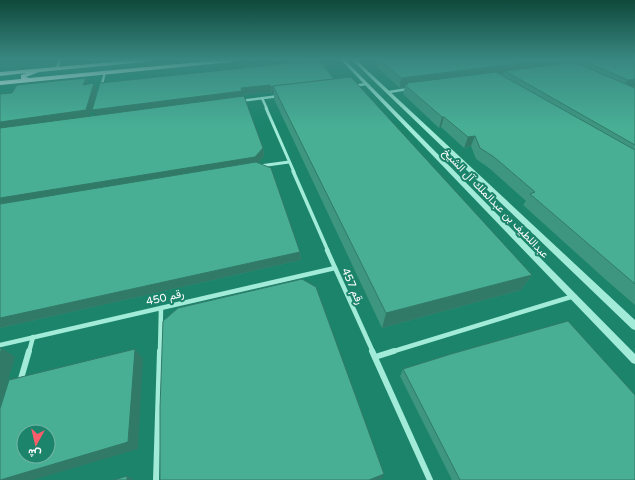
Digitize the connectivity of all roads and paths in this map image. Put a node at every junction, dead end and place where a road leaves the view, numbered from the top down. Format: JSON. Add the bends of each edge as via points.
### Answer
{"nodes":[{"id":1,"x":102,"y":82,"type":"edge"},
{"id":2,"x":378,"y":82,"type":"edge"},
{"id":3,"x":366,"y":84,"type":"joint"},
{"id":4,"x":351,"y":86,"type":"edge"},
{"id":5,"x":411,"y":89,"type":"edge"},
{"id":6,"x":389,"y":92,"type":"junction"},
{"id":7,"x":99,"y":93,"type":"edge"},
{"id":8,"x":284,"y":95,"type":"edge"},
{"id":9,"x":262,"y":98,"type":"junction"},
{"id":10,"x":238,"y":101,"type":"edge"},
{"id":11,"x":400,"y":102,"type":"junction"},
{"id":12,"x":386,"y":104,"type":"junction"},
{"id":13,"x":289,"y":162,"type":"junction"},
{"id":14,"x":258,"y":167,"type":"edge"},
{"id":15,"x":334,"y":268,"type":"junction"},
{"id":16,"x":574,"y":296,"type":"junction"},
{"id":17,"x":161,"y":308,"type":"junction"},
{"id":18,"x":635,"y":326,"type":"edge"},
{"id":19,"x":32,"y":337,"type":"junction"},
{"id":20,"x":0,"y":345,"type":"edge"},
{"id":21,"x":375,"y":357,"type":"junction"},
{"id":22,"x":635,"y":360,"type":"edge"},
{"id":23,"x":18,"y":388,"type":"edge"},
{"id":24,"x":156,"y":480,"type":"edge"},
{"id":25,"x":430,"y":480,"type":"edge"}],
"edges":[{"from":1,"to":7,"type":"street"},
{"from":2,"to":6,"type":"street","name":"عبداللطيف بن عبدالملك آل الشيخ"},
{"from":3,"to":4,"type":"street"},
{"from":3,"to":12,"type":"street","name":"عبداللطيف بن عبدالملك آل الشيخ"},
{"from":5,"to":6,"type":"street"},
{"from":6,"to":11,"type":"street","name":"عبداللطيف بن عبدالملك آل الشيخ"},
{"from":8,"to":9,"type":"street"},
{"from":9,"to":10,"type":"street"},
{"from":9,"to":13,"type":"street","name":"رقم 457"},
{"from":11,"to":12,"type":"street"},
{"from":11,"to":18,"type":"street","name":"عبداللطيف بن عبدالملك آل الشيخ"},
{"from":12,"to":16,"type":"street","name":"عبداللطيف بن عبدالملك آل الشيخ"},
{"from":13,"to":14,"type":"street"},
{"from":13,"to":15,"type":"street","name":"رقم 457"},
{"from":15,"to":17,"type":"street","name":"رقم 450"},
{"from":15,"to":21,"type":"street","name":"رقم 457"},
{"from":16,"to":21,"type":"street"},
{"from":16,"to":22,"type":"street","name":"عبداللطيف بن عبدالملك آل الشيخ"},
{"from":17,"to":19,"type":"street","name":"رقم 450"},
{"from":17,"to":24,"type":"street"},
{"from":19,"to":20,"type":"street","name":"رقم 450"},
{"from":19,"to":23,"type":"street"},
{"from":21,"to":25,"type":"street","name":"رقم 457"}]}
